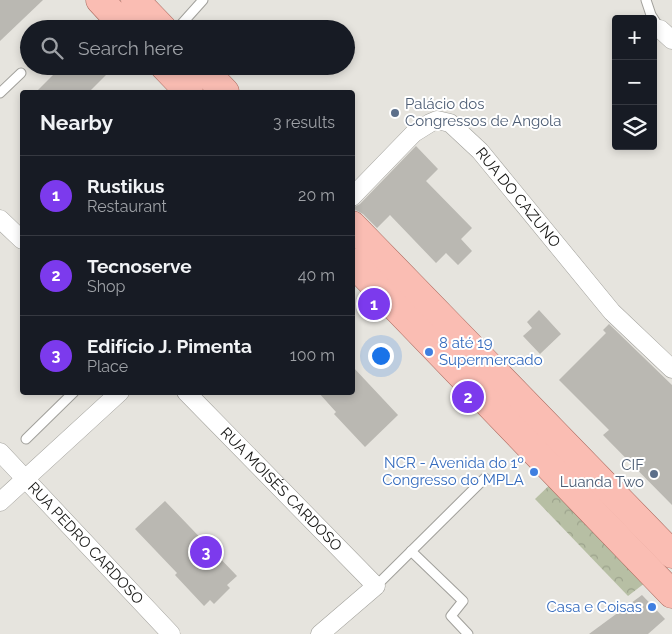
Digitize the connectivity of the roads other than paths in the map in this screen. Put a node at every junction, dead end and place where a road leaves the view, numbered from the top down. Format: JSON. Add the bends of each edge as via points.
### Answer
{"nodes":[{"id":1,"x":100,"y":0,"type":"edge"},
{"id":2,"x":135,"y":0,"type":"edge"},
{"id":3,"x":203,"y":0,"type":"edge"},
{"id":4,"x":646,"y":0,"type":"edge"},
{"id":5,"x":119,"y":20,"type":"edge"},
{"id":6,"x":154,"y":20,"type":"edge"},
{"id":7,"x":185,"y":20,"type":"edge"},
{"id":8,"x":666,"y":34,"type":"edge"},
{"id":9,"x":20,"y":74,"type":"edge"},
{"id":10,"x":173,"y":75,"type":"edge"},
{"id":11,"x":209,"y":75,"type":"edge"},
{"id":12,"x":187,"y":90,"type":"edge"},
{"id":13,"x":224,"y":90,"type":"edge"},
{"id":14,"x":0,"y":93,"type":"edge"},
{"id":15,"x":355,"y":194,"type":"edge"},
{"id":16,"x":0,"y":219,"type":"edge"},
{"id":17,"x":355,"y":227,"type":"edge"},
{"id":18,"x":20,"y":238,"type":"edge"},
{"id":19,"x":355,"y":265,"type":"edge"},
{"id":20,"x":672,"y":369,"type":"edge"},
{"id":21,"x":71,"y":395,"type":"edge"},
{"id":22,"x":117,"y":395,"type":"edge"},
{"id":23,"x":189,"y":395,"type":"edge"},
{"id":24,"x":26,"y":439,"type":"dead end"},
{"id":25,"x":0,"y":452,"type":"edge"},
{"id":26,"x":485,"y":478,"type":"dead end"},
{"id":27,"x":25,"y":479,"type":"junction"},
{"id":28,"x":0,"y":502,"type":"edge"},
{"id":29,"x":411,"y":551,"type":"junction"},
{"id":30,"x":672,"y":554,"type":"edge"},
{"id":31,"x":376,"y":586,"type":"junction"},
{"id":32,"x":672,"y":594,"type":"edge"},
{"id":33,"x":171,"y":634,"type":"edge"},
{"id":34,"x":320,"y":634,"type":"edge"},
{"id":35,"x":468,"y":634,"type":"edge"}],
"edges":[{"from":1,"to":5,"type":"main road"},
{"from":2,"to":6,"type":"main road"},
{"from":3,"to":7,"type":"lane"},
{"from":4,"to":8,"type":"lane","via":[[651,15]]},
{"from":9,"to":14,"type":"lane"},
{"from":10,"to":12,"type":"main road"},
{"from":11,"to":13,"type":"main road"},
{"from":15,"to":20,"type":"street","name":"RUA DO CAZUNO","via":[[414,133],[437,120],[450,124],[480,151],[612,312]]},
{"from":16,"to":18,"type":"street"},
{"from":17,"to":30,"type":"main road"},
{"from":19,"to":32,"type":"main road","via":[[521,442]]},
{"from":21,"to":24,"type":"lane"},
{"from":22,"to":27,"type":"street"},
{"from":23,"to":31,"type":"street","name":"RUA MOISÉS CARDOSO"},
{"from":25,"to":27,"type":"street","name":"RUA PEDRO CARDOSO"},
{"from":26,"to":29,"type":"lane"},
{"from":27,"to":28,"type":"street"},
{"from":27,"to":33,"type":"street","name":"RUA PEDRO CARDOSO"},
{"from":29,"to":31,"type":"lane"},
{"from":29,"to":35,"type":"lane","via":[[463,601],[451,616]]},
{"from":31,"to":34,"type":"street"}]}
